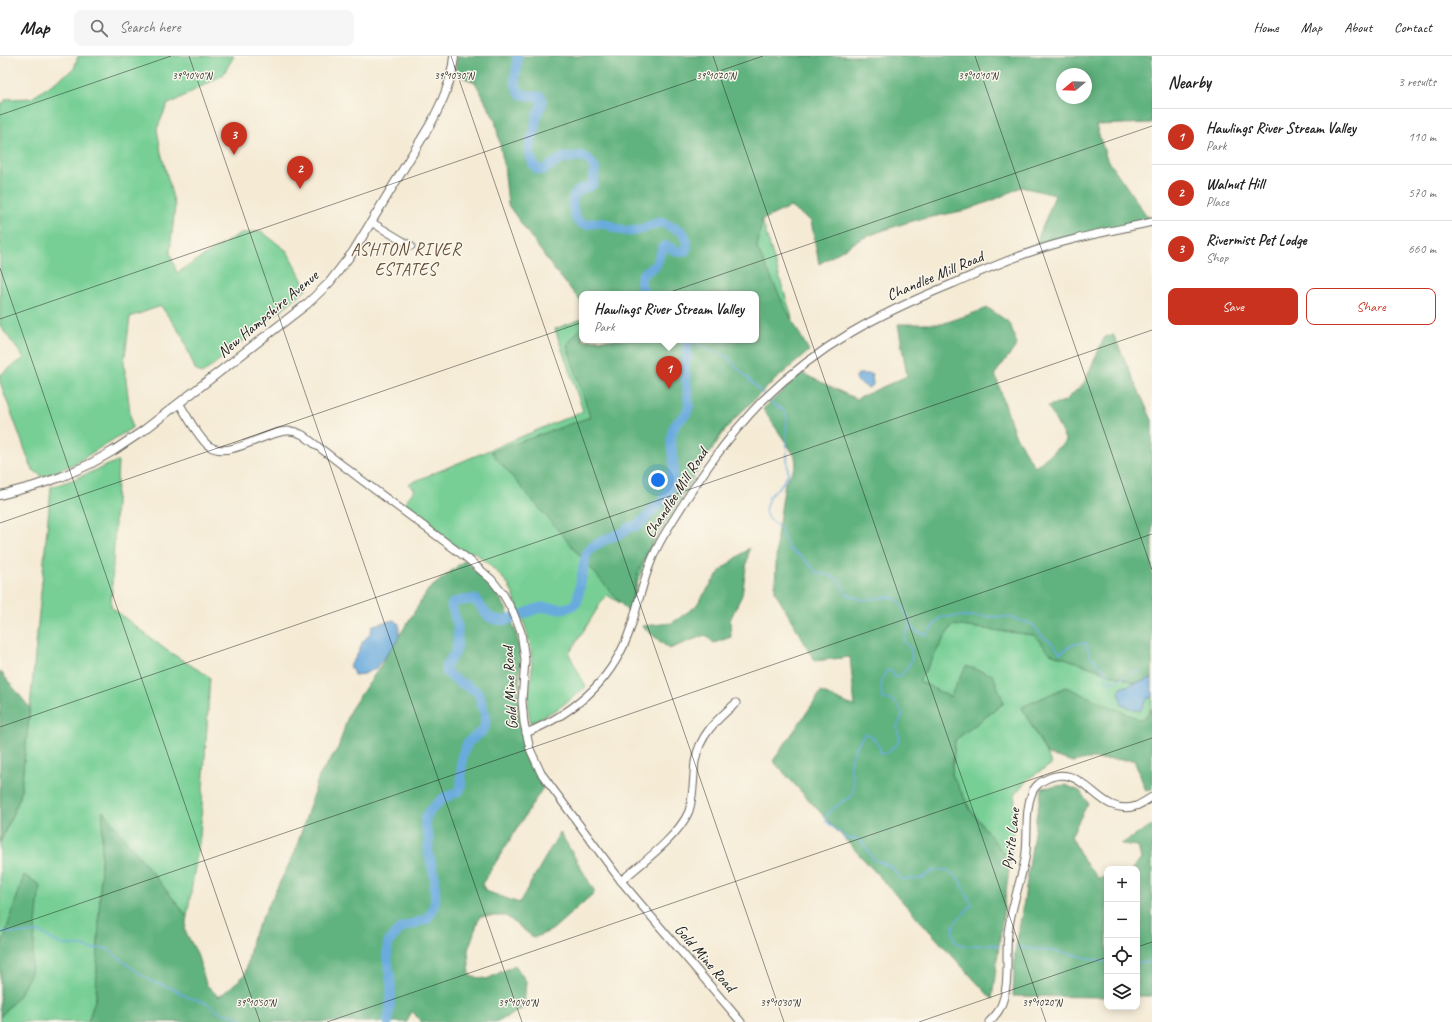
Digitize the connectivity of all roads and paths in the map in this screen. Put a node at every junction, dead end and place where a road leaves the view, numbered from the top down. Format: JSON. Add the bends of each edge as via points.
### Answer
{"nodes":[{"id":1,"x":454,"y":56,"type":"edge"},
{"id":2,"x":371,"y":222,"type":"junction"},
{"id":3,"x":1152,"y":222,"type":"edge"},
{"id":4,"x":411,"y":246,"type":"dead end"},
{"id":5,"x":179,"y":403,"type":"junction"},
{"id":6,"x":0,"y":495,"type":"edge"},
{"id":7,"x":736,"y":703,"type":"dead end"},
{"id":8,"x":526,"y":733,"type":"junction"},
{"id":9,"x":1152,"y":798,"type":"edge"},
{"id":10,"x":621,"y":881,"type":"junction"},
{"id":11,"x":741,"y":1022,"type":"edge"},
{"id":12,"x":989,"y":1022,"type":"edge"}],
"edges":[{"from":1,"to":2,"type":"main road","name":"New Hampshire Avenue","via":[[448,86],[435,116]]},
{"from":2,"to":4,"type":"street"},
{"from":2,"to":5,"type":"main road","name":"New Hampshire Avenue","via":[[329,283],[285,321]]},
{"from":3,"to":8,"type":"street","name":"Chandlee Mill Road","via":[[1033,251],[899,306],[869,321],[803,365],[762,401],[720,450],[699,480],[661,541],[648,568],[628,635],[608,672],[573,708]]},
{"from":5,"to":6,"type":"main road","name":"New Hampshire Avenue","via":[[126,443],[90,464],[52,481]]},
{"from":5,"to":8,"type":"street","name":"Gold Mine Road","via":[[204,440],[209,446],[217,449],[232,448],[285,431],[295,431],[304,435],[492,580],[503,594],[519,625],[524,651],[522,701]]},
{"from":7,"to":10,"type":"street","via":[[712,725],[700,743],[695,761],[692,798],[683,823],[665,843]]},
{"from":8,"to":10,"type":"street","name":"Gold Mine Road","via":[[541,773]]},
{"from":9,"to":12,"type":"street","name":"Pyrite Lane","via":[[1135,806],[1121,807],[1099,798],[1081,782],[1065,774],[1051,776],[1039,783],[1032,793],[1028,809],[1025,858],[1009,924],[1005,990],[1000,1008]]},
{"from":10,"to":11,"type":"street","name":"Gold Mine Road"}]}
